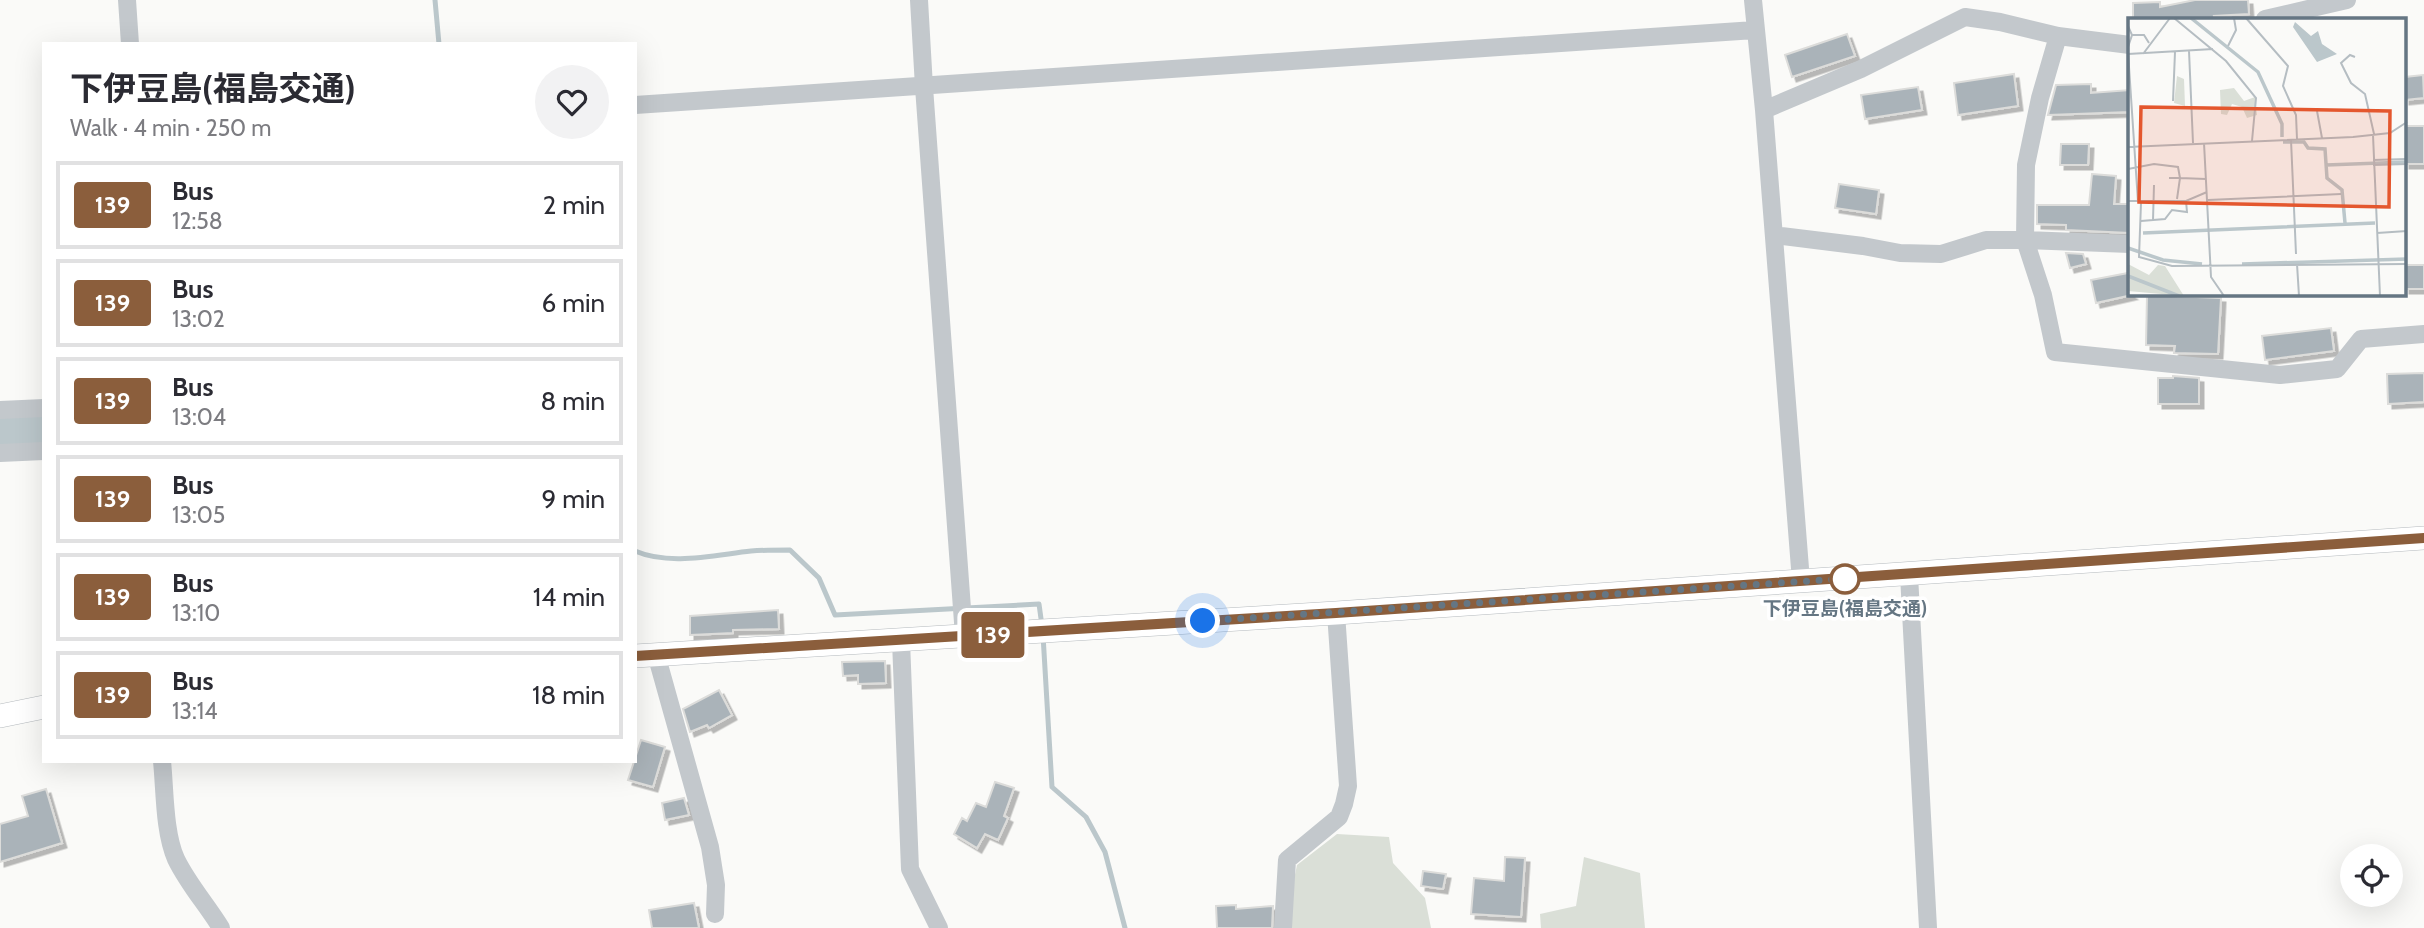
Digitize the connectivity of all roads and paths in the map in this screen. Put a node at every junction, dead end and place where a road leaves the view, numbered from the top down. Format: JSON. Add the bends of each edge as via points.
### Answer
{"nodes":[{"id":1,"x":127,"y":0,"type":"edge"},
{"id":2,"x":919,"y":0,"type":"edge"},
{"id":3,"x":1753,"y":0,"type":"edge"},
{"id":4,"x":2347,"y":0,"type":"edge"},
{"id":5,"x":1964,"y":9,"type":"edge"},
{"id":6,"x":2278,"y":14,"type":"edge"},
{"id":7,"x":1755,"y":30,"type":"junction"},
{"id":8,"x":2058,"y":36,"type":"junction"},
{"id":9,"x":130,"y":42,"type":"edge"},
{"id":10,"x":2128,"y":45,"type":"edge"},
{"id":11,"x":924,"y":87,"type":"junction"},
{"id":12,"x":637,"y":105,"type":"edge"},
{"id":13,"x":1764,"y":110,"type":"junction"},
{"id":14,"x":1774,"y":234,"type":"junction"},
{"id":15,"x":2025,"y":240,"type":"junction"},
{"id":16,"x":2128,"y":244,"type":"edge"},
{"id":17,"x":2424,"y":334,"type":"edge"},
{"id":18,"x":42,"y":408,"type":"edge"},
{"id":19,"x":0,"y":410,"type":"edge"},
{"id":20,"x":42,"y":451,"type":"edge"},
{"id":21,"x":0,"y":453,"type":"edge"},
{"id":22,"x":2424,"y":538,"type":"edge"},
{"id":23,"x":1909,"y":575,"type":"junction"},
{"id":24,"x":1801,"y":581,"type":"junction"},
{"id":25,"x":1336,"y":613,"type":"junction"},
{"id":26,"x":964,"y":636,"type":"junction"},
{"id":27,"x":901,"y":640,"type":"junction"},
{"id":28,"x":646,"y":655,"type":"edge"},
{"id":29,"x":42,"y":707,"type":"edge"},
{"id":30,"x":0,"y":716,"type":"edge"},
{"id":31,"x":162,"y":763,"type":"edge"},
{"id":32,"x":715,"y":914,"type":"dead end"},
{"id":33,"x":221,"y":928,"type":"edge"},
{"id":34,"x":939,"y":928,"type":"edge"},
{"id":35,"x":1283,"y":928,"type":"edge"},
{"id":36,"x":1928,"y":928,"type":"edge"}],
"edges":[{"from":1,"to":9,"type":"street"},
{"from":2,"to":11,"type":"street"},
{"from":3,"to":7,"type":"street"},
{"from":4,"to":6,"type":"street"},
{"from":5,"to":8,"type":"street"},
{"from":5,"to":13,"type":"street","via":[[1861,69]]},
{"from":7,"to":11,"type":"street"},
{"from":7,"to":13,"type":"street"},
{"from":8,"to":10,"type":"street"},
{"from":8,"to":15,"type":"street","via":[[2026,165]]},
{"from":11,"to":12,"type":"street"},
{"from":11,"to":26,"type":"street"},
{"from":13,"to":14,"type":"street"},
{"from":14,"to":15,"type":"street","via":[[1900,253],[1941,254],[1986,240]]},
{"from":14,"to":24,"type":"street"},
{"from":15,"to":16,"type":"street"},
{"from":15,"to":17,"type":"street","via":[[2055,352],[2280,375],[2337,369],[2361,339]]},
{"from":18,"to":19,"type":"street"},
{"from":20,"to":21,"type":"street"},
{"from":22,"to":23,"type":"main road"},
{"from":23,"to":24,"type":"main road"},
{"from":23,"to":36,"type":"street"},
{"from":24,"to":25,"type":"main road"},
{"from":25,"to":26,"type":"main road"},
{"from":25,"to":35,"type":"street","via":[[1348,786],[1339,817],[1287,860]]},
{"from":26,"to":27,"type":"main road"},
{"from":27,"to":28,"type":"main road"},
{"from":27,"to":34,"type":"street","via":[[910,869]]},
{"from":28,"to":32,"type":"street","via":[[710,847]]},
{"from":29,"to":30,"type":"main road"},
{"from":31,"to":33,"type":"street","via":[[175,856]]}]}
